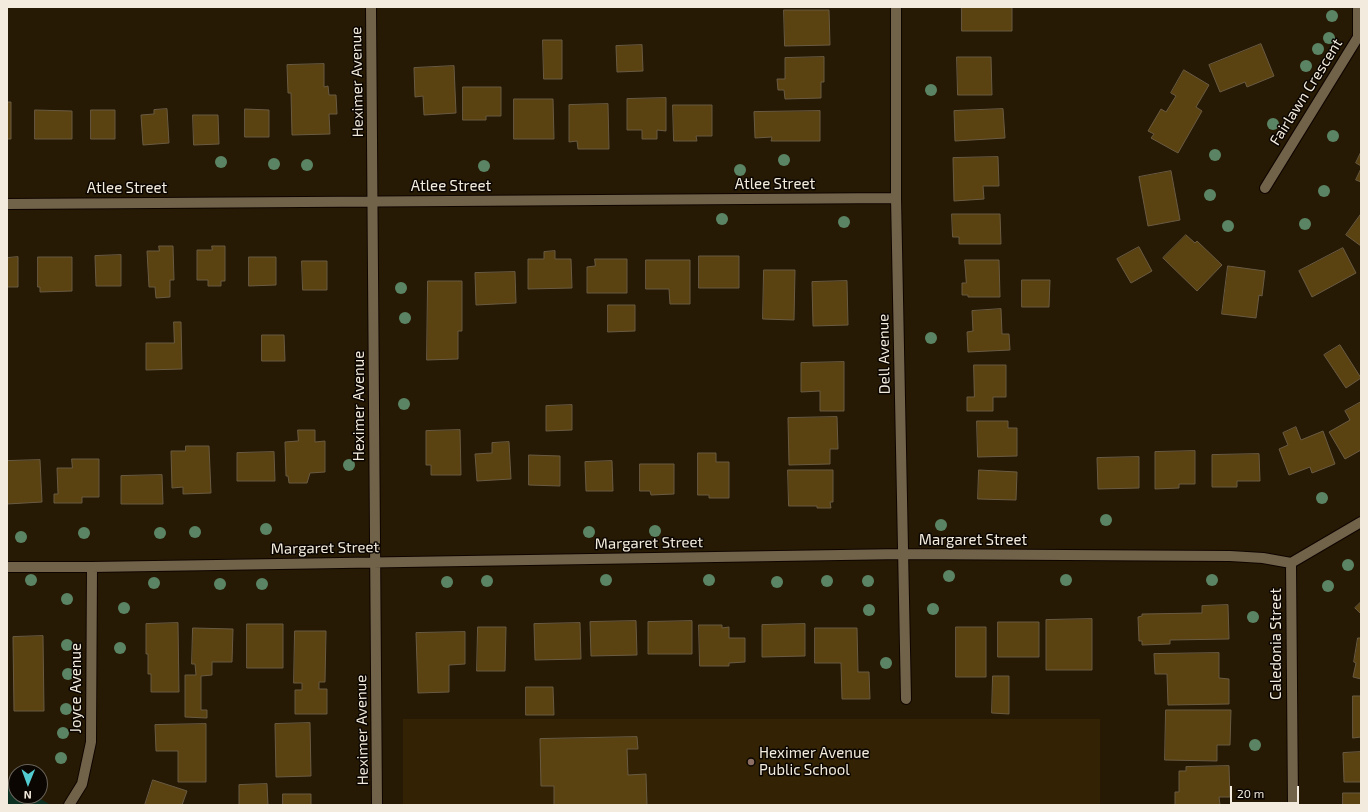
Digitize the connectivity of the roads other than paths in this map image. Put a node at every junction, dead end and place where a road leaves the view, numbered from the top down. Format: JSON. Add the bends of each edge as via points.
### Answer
{"nodes":[{"id":1,"x":371,"y":7,"type":"edge"},
{"id":2,"x":896,"y":7,"type":"edge"},
{"id":3,"x":1358,"y":7,"type":"edge"},
{"id":4,"x":1265,"y":188,"type":"dead end"},
{"id":5,"x":896,"y":198,"type":"junction"},
{"id":6,"x":373,"y":202,"type":"junction"},
{"id":7,"x":7,"y":204,"type":"edge"},
{"id":8,"x":1361,"y":522,"type":"edge"},
{"id":9,"x":903,"y":554,"type":"junction"},
{"id":10,"x":375,"y":562,"type":"junction"},
{"id":11,"x":1291,"y":563,"type":"junction"},
{"id":12,"x":7,"y":567,"type":"edge"},
{"id":13,"x":92,"y":567,"type":"junction"},
{"id":14,"x":906,"y":699,"type":"dead end"},
{"id":15,"x":69,"y":805,"type":"edge"},
{"id":16,"x":377,"y":805,"type":"edge"},
{"id":17,"x":1292,"y":805,"type":"edge"}],
"edges":[{"from":1,"to":6,"type":"street","name":"Heximer Avenue"},
{"from":2,"to":5,"type":"street","name":"Dell Avenue"},
{"from":3,"to":4,"type":"street","name":"Fairlawn Crescent","via":[[1358,37]]},
{"from":5,"to":6,"type":"street","name":"Atlee Street"},
{"from":5,"to":9,"type":"street","name":"Dell Avenue"},
{"from":6,"to":7,"type":"street","name":"Atlee Street"},
{"from":6,"to":10,"type":"street","name":"Heximer Avenue"},
{"from":8,"to":11,"type":"street"},
{"from":9,"to":10,"type":"street","name":"Margaret Street"},
{"from":9,"to":11,"type":"street","name":"Margaret Street","via":[[1230,556]]},
{"from":9,"to":14,"type":"street","name":"Dell Avenue"},
{"from":10,"to":13,"type":"street","name":"Margaret Street"},
{"from":10,"to":16,"type":"street","name":"Heximer Avenue"},
{"from":11,"to":17,"type":"street","name":"Caledonia Street"},
{"from":12,"to":13,"type":"street","name":"Margaret Street"},
{"from":13,"to":15,"type":"street","name":"Joyce Avenue","via":[[91,742],[82,784]]}]}
